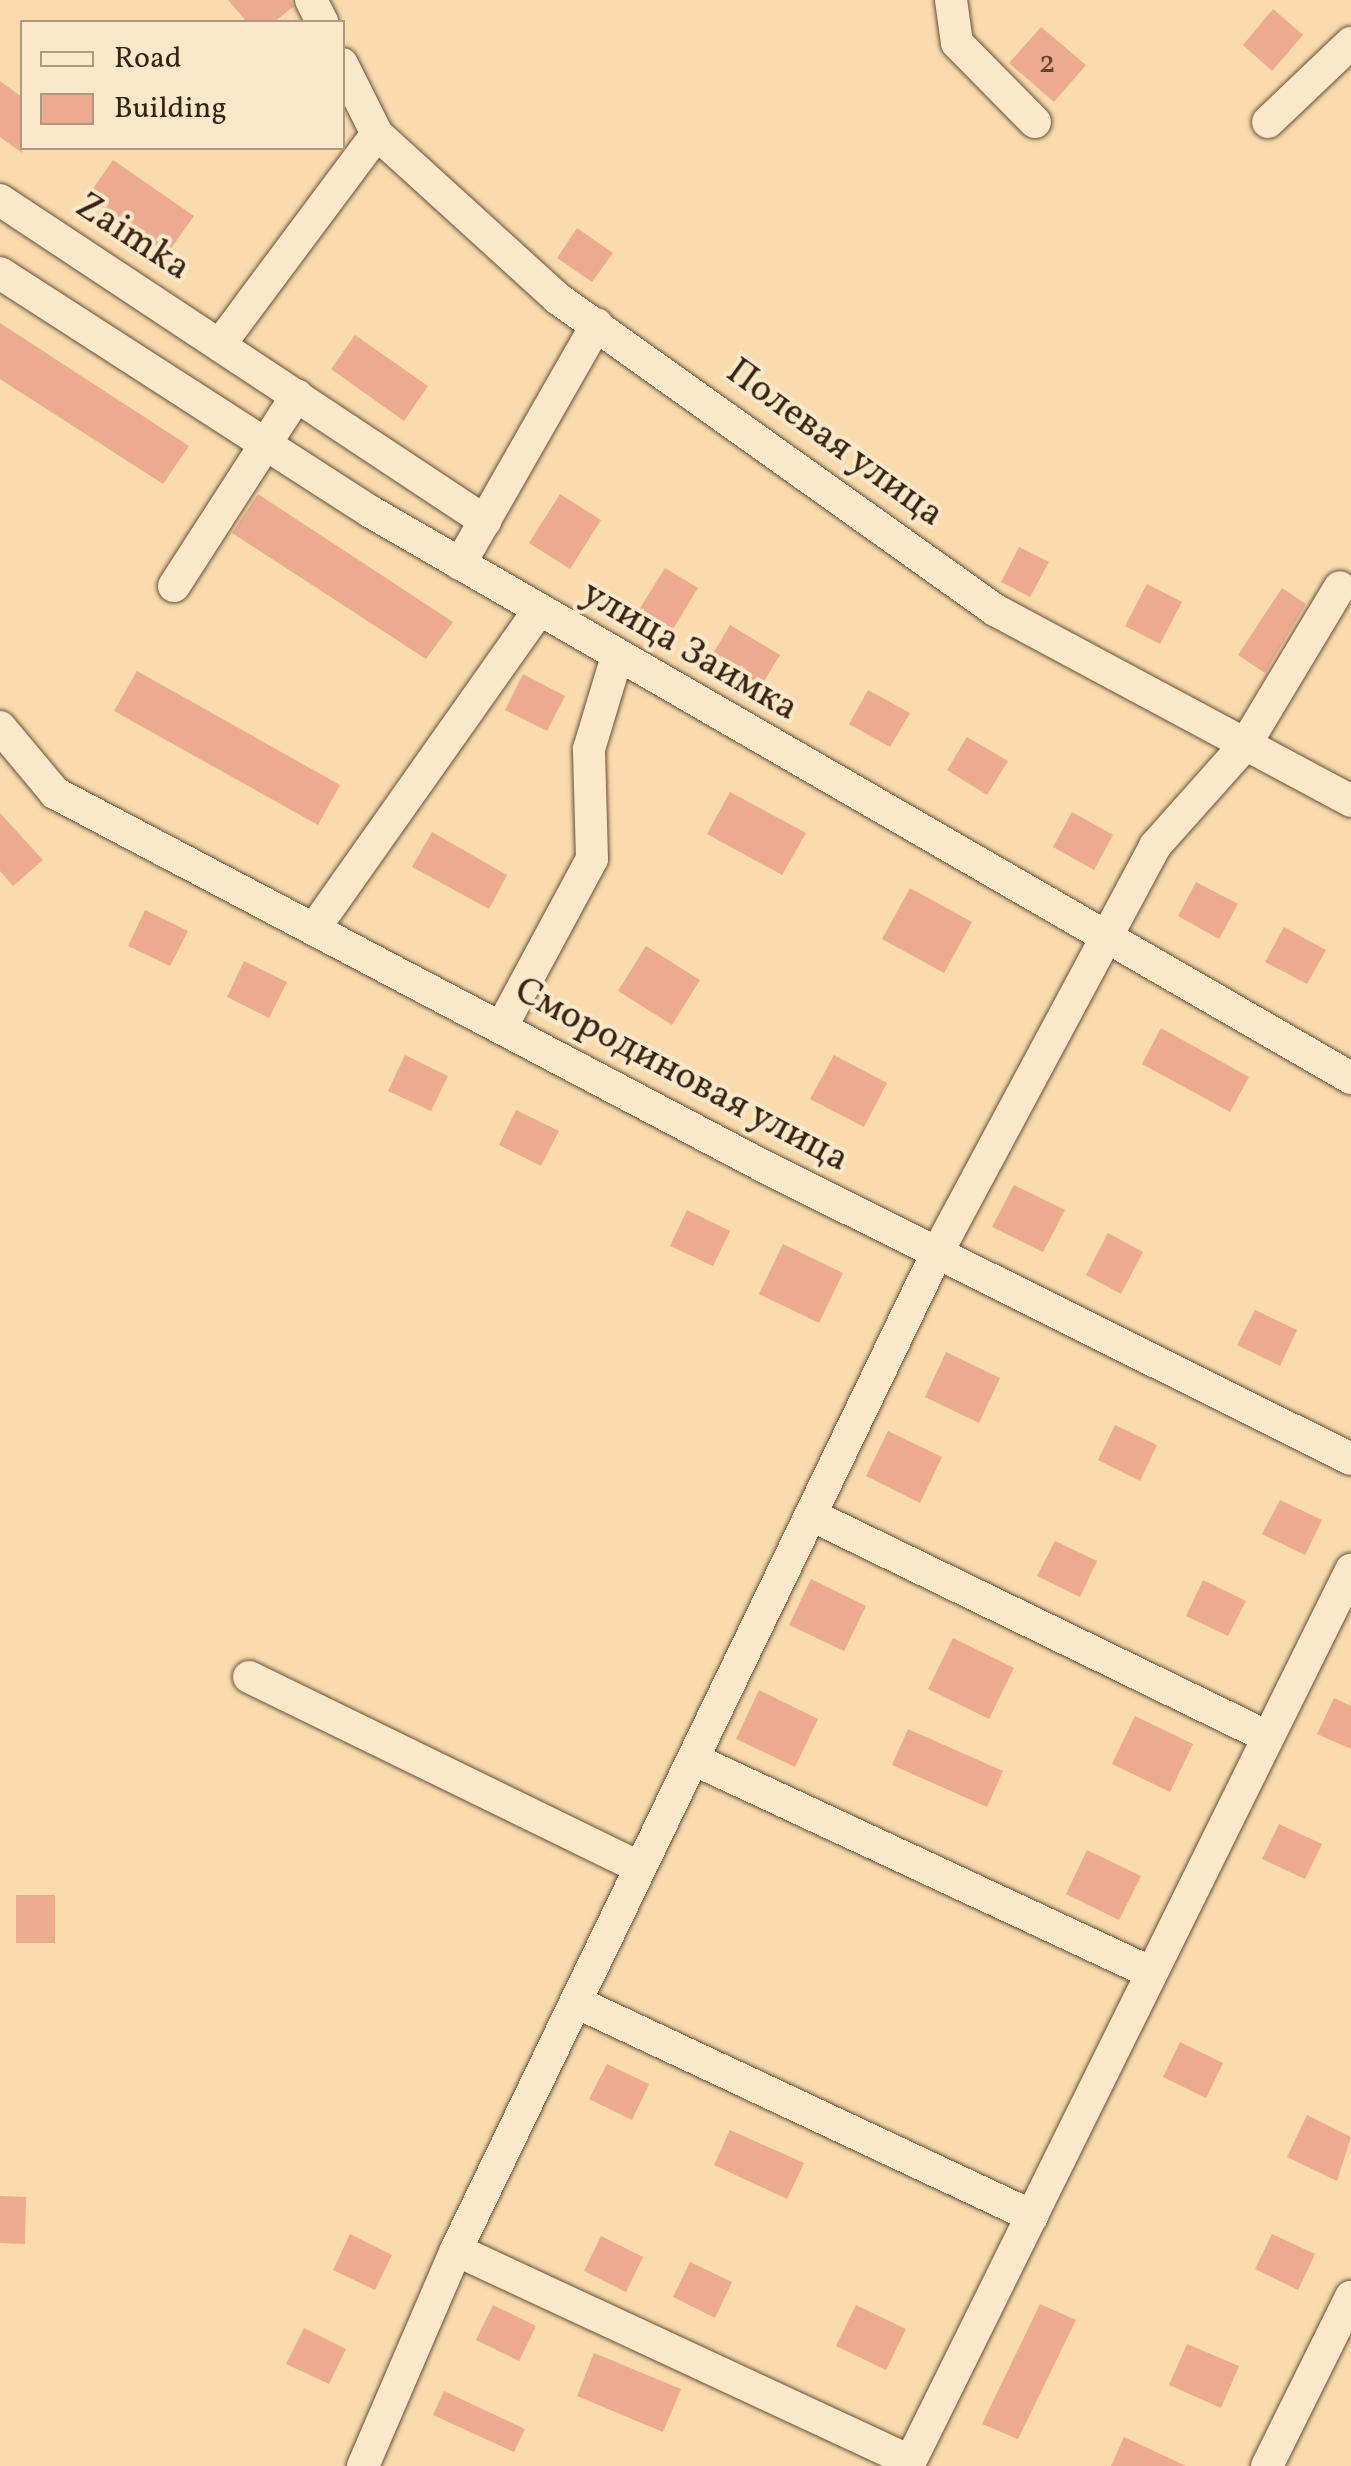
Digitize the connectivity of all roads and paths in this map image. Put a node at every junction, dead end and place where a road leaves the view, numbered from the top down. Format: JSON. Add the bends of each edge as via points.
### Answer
{"nodes":[{"id":1,"x":951,"y":0,"type":"edge"},
{"id":2,"x":1351,"y":43,"type":"edge"},
{"id":3,"x":345,"y":70,"type":"edge"},
{"id":4,"x":1035,"y":122,"type":"dead end"},
{"id":5,"x":1268,"y":122,"type":"dead end"},
{"id":6,"x":377,"y":134,"type":"junction"},
{"id":7,"x":0,"y":200,"type":"edge"},
{"id":8,"x":0,"y":273,"type":"edge"},
{"id":9,"x":597,"y":324,"type":"junction"},
{"id":10,"x":221,"y":343,"type":"junction"},
{"id":11,"x":298,"y":395,"type":"junction"},
{"id":12,"x":264,"y":443,"type":"junction"},
{"id":13,"x":485,"y":521,"type":"junction"},
{"id":14,"x":460,"y":564,"type":"junction"},
{"id":15,"x":174,"y":586,"type":"dead end"},
{"id":16,"x":1340,"y":587,"type":"dead end"},
{"id":17,"x":539,"y":610,"type":"junction"},
{"id":18,"x":617,"y":656,"type":"junction"},
{"id":19,"x":0,"y":726,"type":"edge"},
{"id":20,"x":1245,"y":745,"type":"junction"},
{"id":21,"x":1351,"y":802,"type":"edge"},
{"id":22,"x":314,"y":929,"type":"junction"},
{"id":23,"x":1108,"y":944,"type":"junction"},
{"id":24,"x":501,"y":1028,"type":"junction"},
{"id":25,"x":1351,"y":1078,"type":"edge"},
{"id":26,"x":937,"y":1253,"type":"junction"},
{"id":27,"x":1351,"y":1460,"type":"edge"},
{"id":28,"x":811,"y":1515,"type":"junction"},
{"id":29,"x":1351,"y":1570,"type":"edge"},
{"id":30,"x":248,"y":1676,"type":"dead end"},
{"id":31,"x":1268,"y":1737,"type":"junction"},
{"id":32,"x":693,"y":1759,"type":"junction"},
{"id":33,"x":640,"y":1868,"type":"junction"},
{"id":34,"x":1152,"y":1973,"type":"junction"},
{"id":35,"x":576,"y":2002,"type":"junction"},
{"id":36,"x":1032,"y":2216,"type":"junction"},
{"id":37,"x":456,"y":2250,"type":"junction"},
{"id":38,"x":1351,"y":2298,"type":"edge"},
{"id":39,"x":909,"y":2464,"type":"edge"},
{"id":40,"x":363,"y":2466,"type":"edge"},
{"id":41,"x":1266,"y":2466,"type":"edge"}],
"edges":[{"from":1,"to":4,"type":"street","via":[[957,43]]},
{"from":2,"to":5,"type":"street"},
{"from":3,"to":6,"type":"street","name":"Полевая улица"},
{"from":6,"to":9,"type":"street","name":"Полевая улица"},
{"from":6,"to":10,"type":"street"},
{"from":7,"to":10,"type":"street","name":"Zaimka"},
{"from":8,"to":12,"type":"street","name":"улица Заимка"},
{"from":9,"to":13,"type":"street"},
{"from":9,"to":20,"type":"street","name":"Полевая улица","via":[[995,610]]},
{"from":10,"to":11,"type":"street","name":"Zaimka"},
{"from":11,"to":12,"type":"street"},
{"from":11,"to":13,"type":"street","name":"Zaimka"},
{"from":12,"to":14,"type":"street","name":"улица Заимка"},
{"from":12,"to":15,"type":"street"},
{"from":13,"to":14,"type":"street"},
{"from":14,"to":17,"type":"street","name":"улица Заимка"},
{"from":16,"to":20,"type":"street"},
{"from":17,"to":18,"type":"street","name":"улица Заимка"},
{"from":17,"to":22,"type":"street"},
{"from":18,"to":23,"type":"street","name":"улица Заимка"},
{"from":18,"to":24,"type":"street","via":[[589,749],[592,859]]},
{"from":19,"to":22,"type":"street","name":"Смородиновая улица","via":[[55,793]]},
{"from":20,"to":21,"type":"street","name":"Полевая улица"},
{"from":20,"to":23,"type":"street","via":[[1155,846]]},
{"from":22,"to":24,"type":"street","name":"Смородиновая улица"},
{"from":23,"to":25,"type":"street","name":"улица Заимка"},
{"from":23,"to":26,"type":"street"},
{"from":24,"to":26,"type":"street","name":"Смородиновая улица"},
{"from":26,"to":27,"type":"street","name":"Смородиновая улица"},
{"from":26,"to":28,"type":"street"},
{"from":28,"to":31,"type":"street"},
{"from":28,"to":32,"type":"street"},
{"from":29,"to":31,"type":"street"},
{"from":30,"to":33,"type":"street"},
{"from":31,"to":34,"type":"street"},
{"from":32,"to":33,"type":"street"},
{"from":32,"to":34,"type":"street"},
{"from":33,"to":35,"type":"street"},
{"from":34,"to":36,"type":"street"},
{"from":35,"to":36,"type":"street"},
{"from":35,"to":37,"type":"street"},
{"from":36,"to":39,"type":"street"},
{"from":37,"to":39,"type":"street"},
{"from":37,"to":40,"type":"street"},
{"from":38,"to":41,"type":"street"}]}
